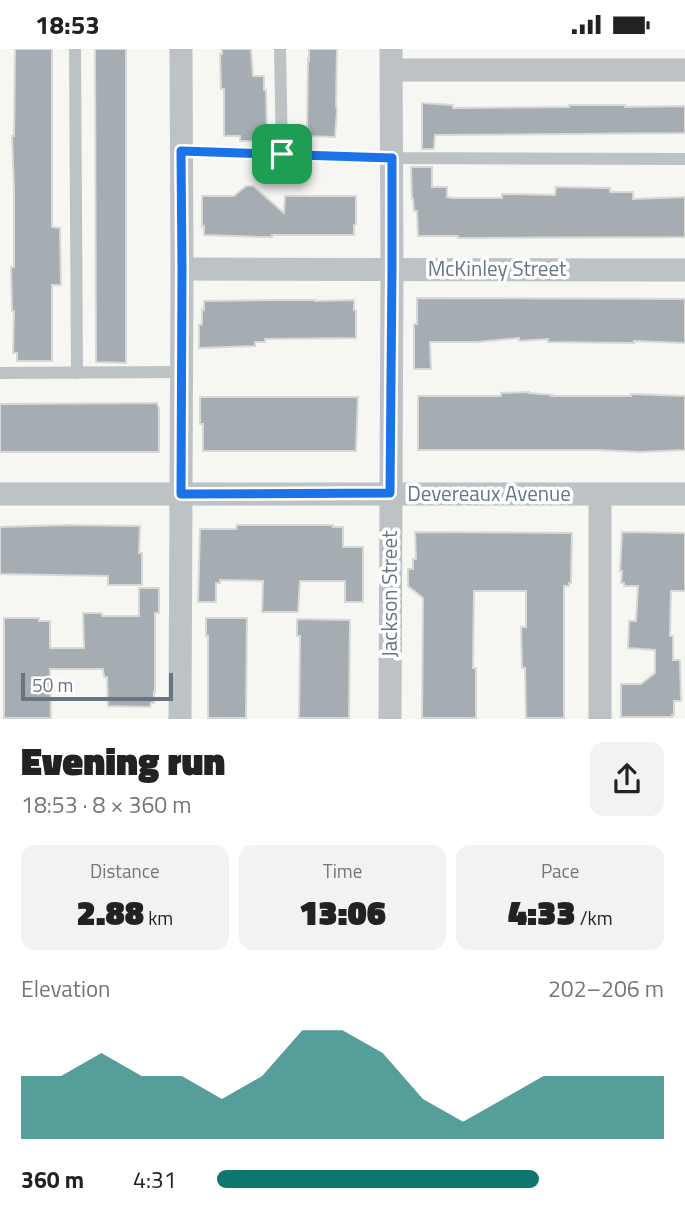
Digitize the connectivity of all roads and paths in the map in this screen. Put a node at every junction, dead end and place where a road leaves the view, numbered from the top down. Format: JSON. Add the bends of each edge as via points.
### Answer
{"nodes":[{"id":1,"x":75,"y":49,"type":"edge"},
{"id":2,"x":181,"y":49,"type":"edge"},
{"id":3,"x":280,"y":49,"type":"edge"},
{"id":4,"x":391,"y":59,"type":"edge"},
{"id":5,"x":685,"y":70,"type":"edge"},
{"id":6,"x":181,"y":151,"type":"junction"},
{"id":7,"x":282,"y":154,"type":"junction"},
{"id":8,"x":392,"y":158,"type":"junction"},
{"id":9,"x":685,"y":159,"type":"edge"},
{"id":10,"x":182,"y":269,"type":"junction"},
{"id":11,"x":392,"y":269,"type":"junction"},
{"id":12,"x":685,"y":270,"type":"edge"},
{"id":13,"x":181,"y":372,"type":"junction"},
{"id":14,"x":0,"y":373,"type":"edge"},
{"id":15,"x":76,"y":373,"type":"junction"},
{"id":16,"x":390,"y":493,"type":"junction"},
{"id":17,"x":0,"y":494,"type":"edge"},
{"id":18,"x":181,"y":494,"type":"junction"},
{"id":19,"x":685,"y":494,"type":"edge"},
{"id":20,"x":600,"y":495,"type":"junction"},
{"id":21,"x":180,"y":719,"type":"edge"},
{"id":22,"x":390,"y":719,"type":"edge"},
{"id":23,"x":600,"y":719,"type":"edge"}],
"edges":[{"from":1,"to":15,"type":"lane"},
{"from":2,"to":6,"type":"street"},
{"from":3,"to":7,"type":"lane"},
{"from":4,"to":5,"type":"street"},
{"from":4,"to":8,"type":"street","name":"Jackson Street"},
{"from":6,"to":7,"type":"lane"},
{"from":6,"to":10,"type":"street"},
{"from":7,"to":8,"type":"lane"},
{"from":8,"to":9,"type":"lane"},
{"from":8,"to":11,"type":"street","name":"Jackson Street"},
{"from":10,"to":11,"type":"street","name":"McKinley Street"},
{"from":10,"to":13,"type":"street"},
{"from":11,"to":12,"type":"street","name":"McKinley Street"},
{"from":11,"to":16,"type":"street","name":"Jackson Street"},
{"from":13,"to":15,"type":"lane"},
{"from":13,"to":18,"type":"street"},
{"from":14,"to":15,"type":"lane"},
{"from":16,"to":18,"type":"street","name":"Devereaux Avenue"},
{"from":16,"to":20,"type":"street","name":"Devereaux Avenue"},
{"from":16,"to":22,"type":"street","name":"Jackson Street"},
{"from":17,"to":18,"type":"street","name":"Devereaux Avenue"},
{"from":18,"to":21,"type":"street"},
{"from":19,"to":20,"type":"street","name":"Devereaux Avenue"},
{"from":20,"to":23,"type":"street"}]}
